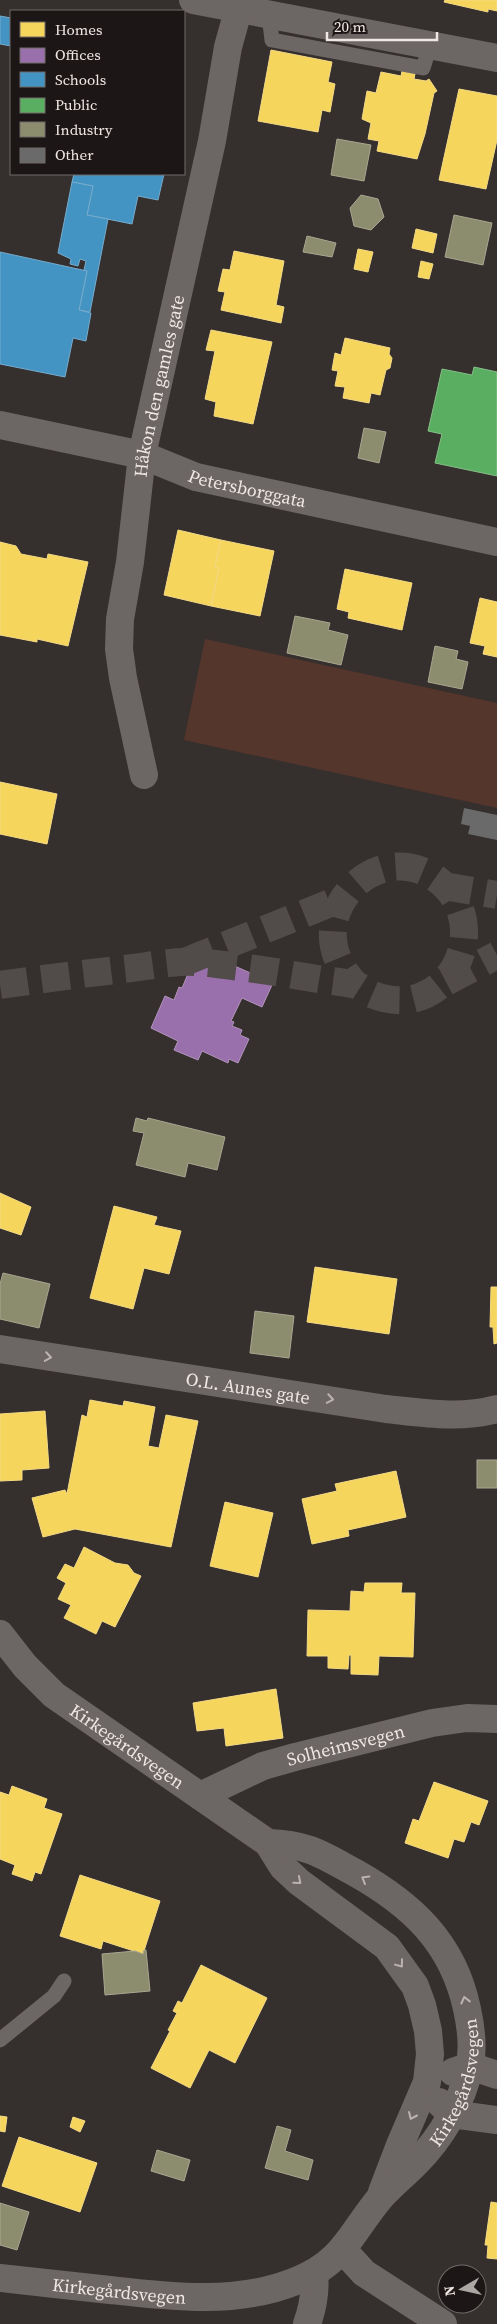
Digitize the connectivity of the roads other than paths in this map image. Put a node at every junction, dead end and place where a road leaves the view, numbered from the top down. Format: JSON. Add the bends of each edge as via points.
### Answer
{"nodes":[{"id":1,"x":193,"y":0,"type":"edge"},
{"id":2,"x":240,"y":5,"type":"edge"},
{"id":3,"x":497,"y":58,"type":"edge"},
{"id":4,"x":0,"y":425,"type":"edge"},
{"id":5,"x":142,"y":455,"type":"junction"},
{"id":6,"x":497,"y":542,"type":"edge"},
{"id":7,"x":144,"y":775,"type":"dead end"},
{"id":8,"x":0,"y":1349,"type":"edge"},
{"id":9,"x":497,"y":1409,"type":"edge"},
{"id":10,"x":0,"y":1634,"type":"edge"},
{"id":11,"x":497,"y":1719,"type":"edge"},
{"id":12,"x":200,"y":1796,"type":"junction"},
{"id":13,"x":268,"y":1844,"type":"junction"},
{"id":14,"x":64,"y":1981,"type":"dead end"},
{"id":15,"x":0,"y":2040,"type":"edge"},
{"id":16,"x":470,"y":2066,"type":"junction"},
{"id":17,"x":497,"y":2075,"type":"edge"},
{"id":18,"x":427,"y":2082,"type":"junction"},
{"id":19,"x":451,"y":2114,"type":"junction"},
{"id":20,"x":497,"y":2120,"type":"edge"},
{"id":21,"x":380,"y":2198,"type":"junction"},
{"id":22,"x":343,"y":2250,"type":"junction"},
{"id":23,"x":314,"y":2273,"type":"junction"},
{"id":24,"x":0,"y":2278,"type":"edge"},
{"id":25,"x":307,"y":2324,"type":"edge"},
{"id":26,"x":443,"y":2324,"type":"edge"}],
"edges":[{"from":1,"to":2,"type":"street"},
{"from":2,"to":3,"type":"street","via":[[269,15]]},
{"from":2,"to":5,"type":"street","name":"Håkon den gamles gate","via":[[228,46],[212,141]]},
{"from":4,"to":5,"type":"street","name":"Petersborggata"},
{"from":5,"to":6,"type":"street","name":"Petersborggata","via":[[196,477]]},
{"from":5,"to":7,"type":"street","name":"Håkon den gamles gate","via":[[119,634],[123,678]]},
{"from":8,"to":9,"type":"street","name":"O.L. Aunes gate","one_way":true,"via":[[393,1410],[443,1415],[476,1414]]},
{"from":10,"to":12,"type":"street","name":"Kirkegårdsvegen","via":[[54,1695]]},
{"from":11,"to":12,"type":"street","name":"Solheimsvegen","via":[[467,1718],[432,1723],[304,1754],[263,1766]]},
{"from":12,"to":13,"type":"street","name":"Kirkegårdsvegen"},
{"from":16,"to":13,"type":"street","name":"Kirkegårdsvegen","one_way":true,"via":[[470,2023],[460,1981],[440,1942],[429,1929],[389,1894],[311,1849],[292,1844]]},
{"from":13,"to":18,"type":"street","name":"Kirkegårdsvegen","one_way":true,"via":[[298,1882],[388,1947],[405,1969],[422,2005],[428,2031]]},
{"from":14,"to":15,"type":"lane","via":[[54,1996]]},
{"from":16,"to":17,"type":"street"},
{"from":16,"to":18,"type":"street"},
{"from":16,"to":19,"type":"street","name":"Kirkegårdsvegen"},
{"from":18,"to":19,"type":"street"},
{"from":18,"to":21,"type":"street","name":"Kirkegårdsvegen","one_way":true},
{"from":19,"to":20,"type":"street"},
{"from":19,"to":21,"type":"street","name":"Kirkegårdsvegen","via":[[441,2135]]},
{"from":21,"to":22,"type":"street","name":"Kirkegårdsvegen"},
{"from":22,"to":23,"type":"street","name":"Kirkegårdsvegen"},
{"from":22,"to":26,"type":"street","via":[[364,2273]]},
{"from":23,"to":24,"type":"street","name":"Kirkegårdsvegen","via":[[272,2288],[224,2297],[172,2297]]},
{"from":23,"to":25,"type":"street","via":[[316,2285]]}]}
